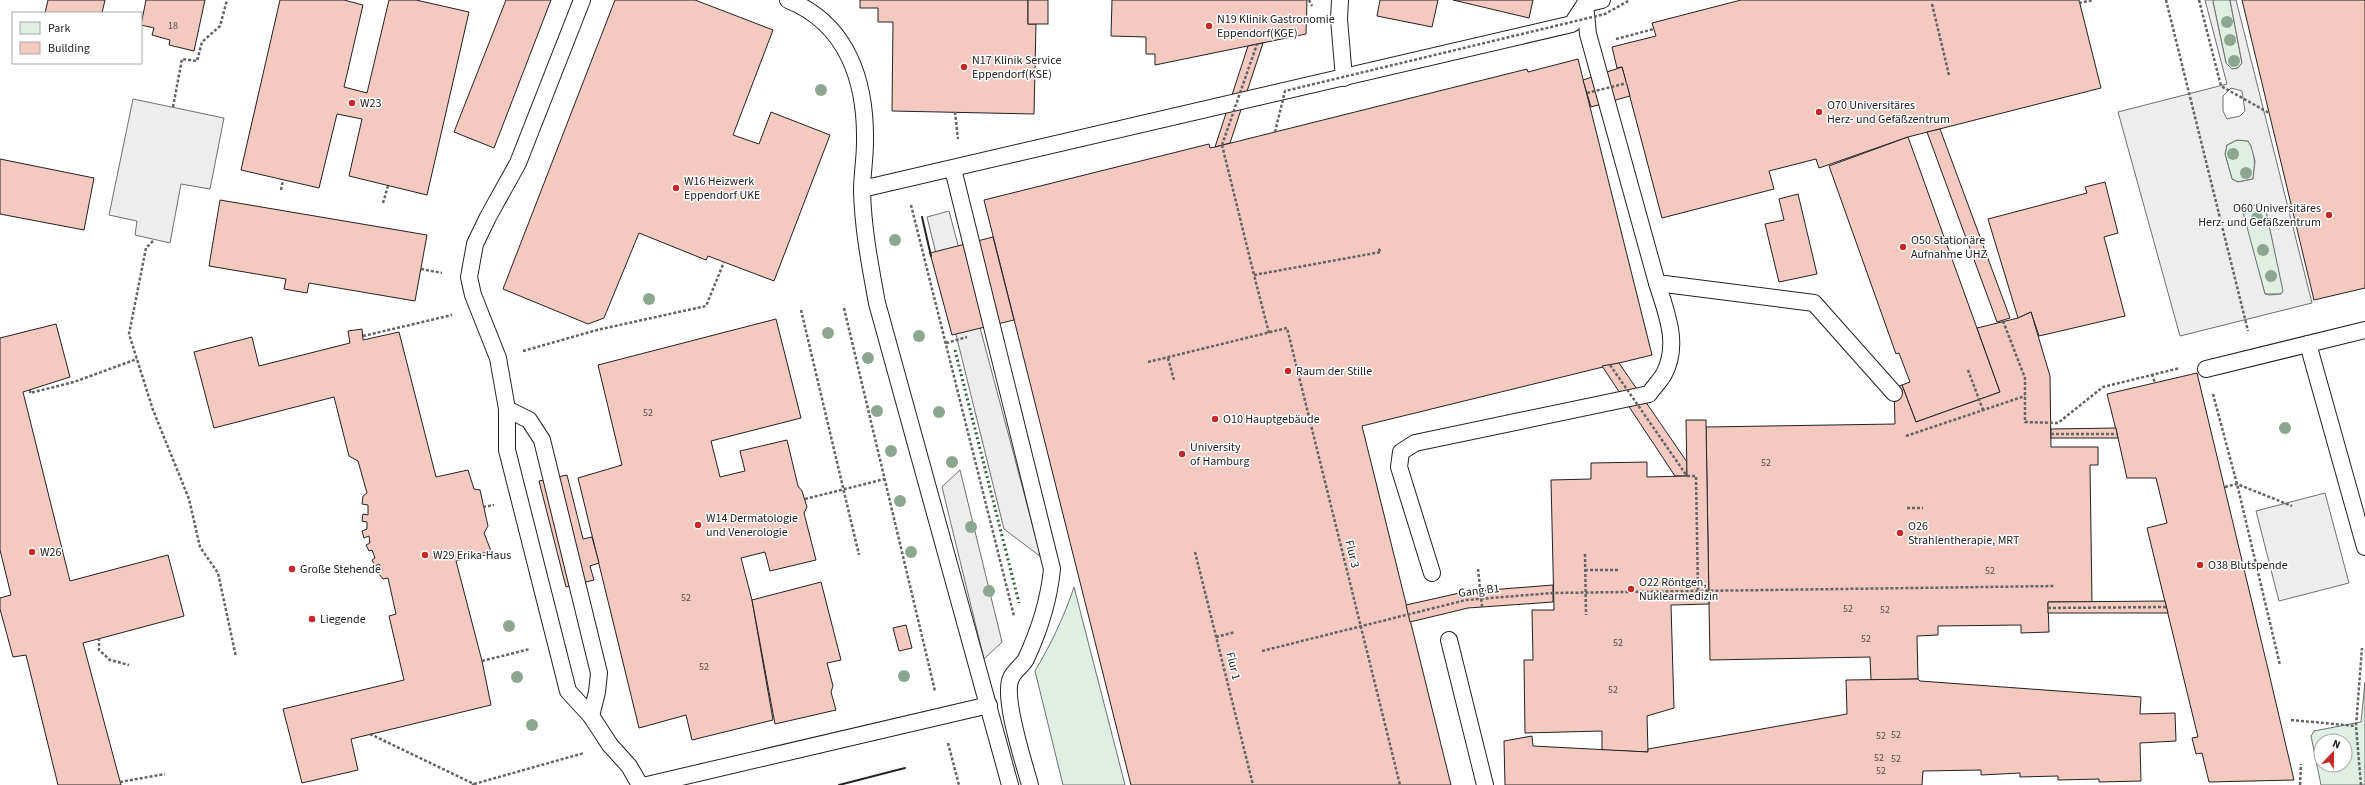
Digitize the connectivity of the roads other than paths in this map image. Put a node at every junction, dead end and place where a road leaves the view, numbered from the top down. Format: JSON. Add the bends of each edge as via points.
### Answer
{"nodes":[{"id":1,"x":582,"y":0,"type":"edge"},
{"id":2,"x":788,"y":0,"type":"edge"},
{"id":3,"x":1340,"y":0,"type":"edge"},
{"id":4,"x":1602,"y":0,"type":"edge"},
{"id":5,"x":1585,"y":4,"type":"junction"},
{"id":6,"x":1344,"y":78,"type":"junction"},
{"id":7,"x":953,"y":170,"type":"junction"},
{"id":8,"x":862,"y":189,"type":"junction"},
{"id":9,"x":1656,"y":283,"type":"junction"},
{"id":10,"x":2365,"y":330,"type":"edge"},
{"id":11,"x":2308,"y":344,"type":"junction"},
{"id":12,"x":2206,"y":369,"type":"road end"},
{"id":13,"x":1894,"y":393,"type":"dead end"},
{"id":14,"x":507,"y":409,"type":"junction"},
{"id":15,"x":2365,"y":548,"type":"edge"},
{"id":16,"x":1432,"y":573,"type":"dead end"},
{"id":17,"x":1449,"y":640,"type":"dead end"},
{"id":18,"x":989,"y":705,"type":"junction"},
{"id":19,"x":591,"y":716,"type":"junction"},
{"id":20,"x":640,"y":785,"type":"edge"},
{"id":21,"x":647,"y":785,"type":"edge"},
{"id":22,"x":1010,"y":785,"type":"edge"},
{"id":23,"x":1030,"y":785,"type":"edge"},
{"id":24,"x":1485,"y":785,"type":"edge"}],
"edges":[{"from":1,"to":14,"type":"lane","via":[[518,163],[475,244],[469,277],[478,309],[498,358]]},
{"from":2,"to":8,"type":"lane","via":[[829,25],[848,53],[860,84],[864,111]]},
{"from":3,"to":6,"type":"lane"},
{"from":4,"to":5,"type":"lane"},
{"from":5,"to":6,"type":"lane","via":[[1572,24]]},
{"from":5,"to":9,"type":"lane","via":[[1588,34]]},
{"from":6,"to":7,"type":"lane"},
{"from":7,"to":8,"type":"lane"},
{"from":7,"to":23,"type":"lane","via":[[1052,569],[1050,593],[1025,660],[1010,678],[1009,698]]},
{"from":8,"to":18,"type":"lane","via":[[864,231],[877,302]]},
{"from":9,"to":13,"type":"lane","via":[[1814,304]]},
{"from":9,"to":16,"type":"lane","via":[[1669,321],[1672,344],[1664,373],[1649,394],[1415,443],[1402,452],[1399,467]]},
{"from":10,"to":11,"type":"lane"},
{"from":11,"to":12,"type":"lane"},
{"from":11,"to":15,"type":"lane"},
{"from":14,"to":19,"type":"lane","via":[[507,450],[554,643],[568,691]]},
{"from":14,"to":19,"type":"lane","via":[[529,420],[542,440],[599,673]]},
{"from":17,"to":24,"type":"lane"},
{"from":18,"to":21,"type":"lane"},
{"from":18,"to":22,"type":"lane"},
{"from":19,"to":20,"type":"lane","via":[[610,745],[629,766]]}]}
